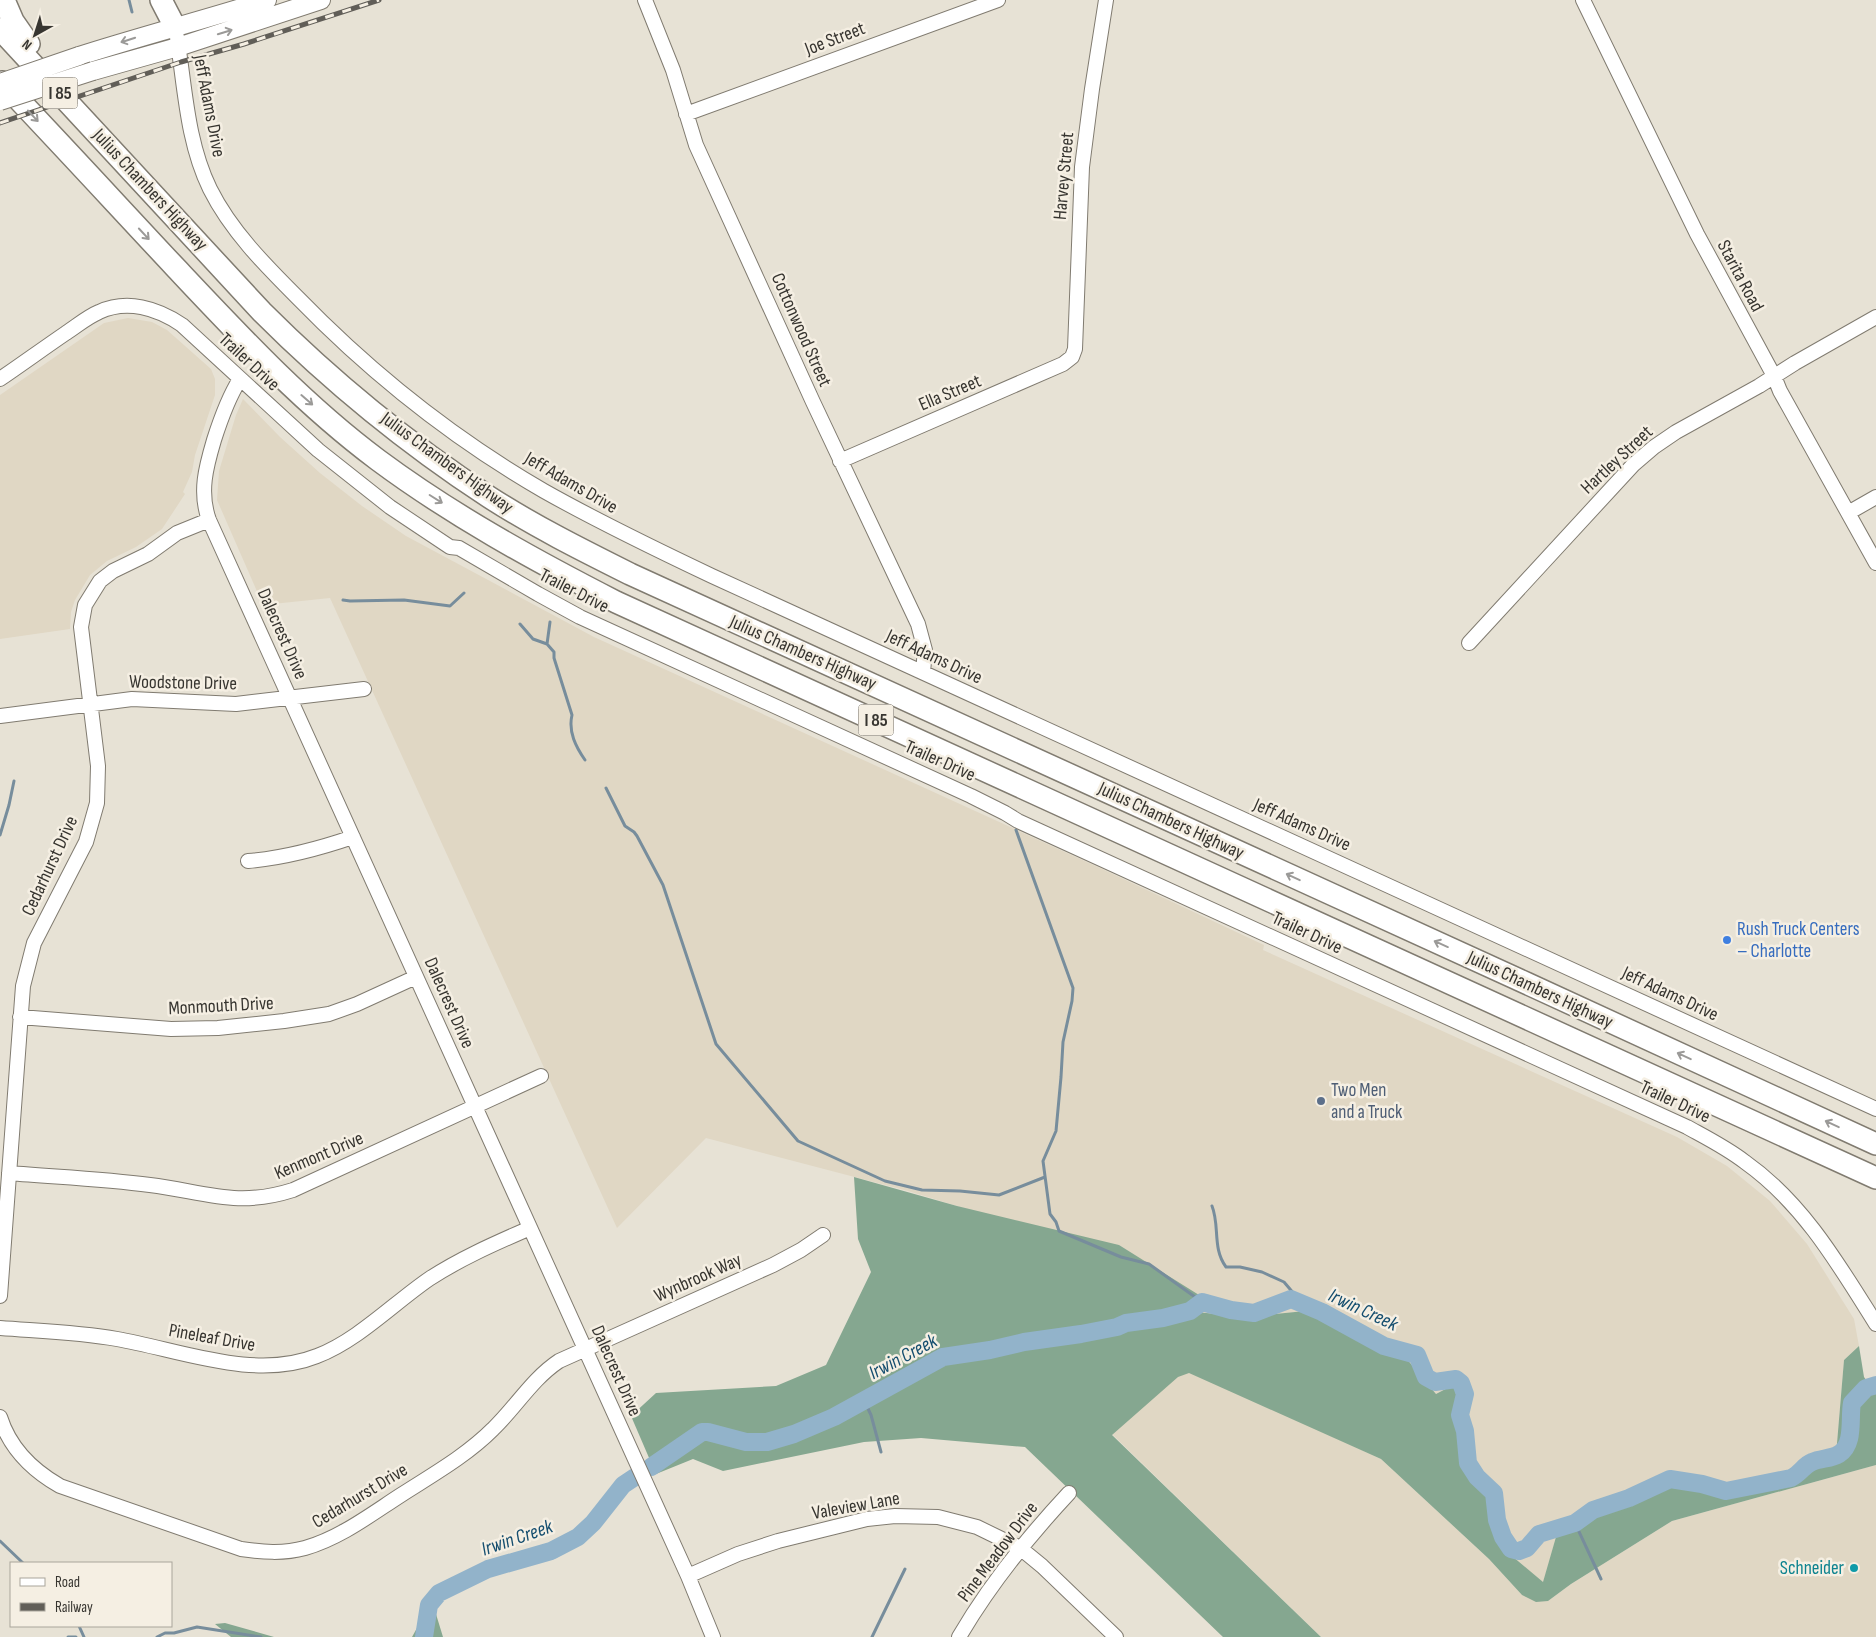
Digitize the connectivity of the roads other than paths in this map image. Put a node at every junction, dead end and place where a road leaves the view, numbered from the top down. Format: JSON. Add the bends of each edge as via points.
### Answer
{"nodes":[{"id":1,"x":4,"y":0,"type":"edge"},
{"id":2,"x":161,"y":0,"type":"edge"},
{"id":3,"x":170,"y":0,"type":"edge"},
{"id":4,"x":267,"y":0,"type":"edge"},
{"id":5,"x":321,"y":0,"type":"edge"},
{"id":6,"x":645,"y":0,"type":"edge"},
{"id":7,"x":998,"y":0,"type":"edge"},
{"id":8,"x":1106,"y":0,"type":"edge"},
{"id":9,"x":1583,"y":0,"type":"edge"},
{"id":10,"x":0,"y":29,"type":"edge"},
{"id":11,"x":177,"y":37,"type":"junction"},
{"id":12,"x":0,"y":81,"type":"edge"},
{"id":13,"x":0,"y":101,"type":"edge"},
{"id":14,"x":686,"y":114,"type":"junction"},
{"id":15,"x":120,"y":157,"type":"junction"},
{"id":16,"x":1876,"y":317,"type":"edge"},
{"id":17,"x":1072,"y":356,"type":"joint"},
{"id":18,"x":1774,"y":376,"type":"junction"},
{"id":19,"x":0,"y":379,"type":"edge"},
{"id":20,"x":240,"y":379,"type":"junction"},
{"id":21,"x":840,"y":461,"type":"junction"},
{"id":22,"x":1876,"y":497,"type":"edge"},
{"id":23,"x":1848,"y":513,"type":"junction"},
{"id":24,"x":209,"y":520,"type":"junction"},
{"id":25,"x":1876,"y":563,"type":"edge"},
{"id":26,"x":1469,"y":643,"type":"dead end"},
{"id":27,"x":923,"y":672,"type":"junction"},
{"id":28,"x":364,"y":688,"type":"dead end"},
{"id":29,"x":290,"y":698,"type":"junction"},
{"id":30,"x":90,"y":704,"type":"junction"},
{"id":31,"x":0,"y":716,"type":"edge"},
{"id":32,"x":353,"y":837,"type":"junction"},
{"id":33,"x":248,"y":861,"type":"dead end"},
{"id":34,"x":416,"y":976,"type":"junction"},
{"id":35,"x":20,"y":1017,"type":"junction"},
{"id":36,"x":541,"y":1076,"type":"dead end"},
{"id":37,"x":475,"y":1107,"type":"junction"},
{"id":38,"x":1876,"y":1109,"type":"edge"},
{"id":39,"x":1876,"y":1144,"type":"edge"},
{"id":40,"x":9,"y":1173,"type":"junction"},
{"id":41,"x":1876,"y":1178,"type":"edge"},
{"id":42,"x":530,"y":1228,"type":"junction"},
{"id":43,"x":823,"y":1235,"type":"dead end"},
{"id":44,"x":0,"y":1296,"type":"edge"},
{"id":45,"x":1871,"y":1307,"type":"edge"},
{"id":46,"x":1876,"y":1324,"type":"edge"},
{"id":47,"x":0,"y":1328,"type":"edge"},
{"id":48,"x":585,"y":1349,"type":"junction"},
{"id":49,"x":0,"y":1417,"type":"edge"},
{"id":50,"x":1069,"y":1493,"type":"dead end"},
{"id":51,"x":1020,"y":1548,"type":"junction"},
{"id":52,"x":688,"y":1576,"type":"junction"},
{"id":53,"x":713,"y":1637,"type":"edge"},
{"id":54,"x":959,"y":1637,"type":"edge"},
{"id":55,"x":1116,"y":1637,"type":"edge"}],
"edges":[{"from":1,"to":15,"type":"highway","via":[[24,37]]},
{"from":2,"to":11,"type":"highway"},
{"from":3,"to":11,"type":"highway"},
{"from":4,"to":11,"type":"main road","via":[[193,23]]},
{"from":11,"to":5,"type":"main road","one_way":true},
{"from":6,"to":14,"type":"street","name":"Cottonwood Street"},
{"from":7,"to":14,"type":"street","name":"Joe Street"},
{"from":8,"to":17,"type":"street","name":"Harvey Street","via":[[1082,167]]},
{"from":9,"to":18,"type":"street","name":"Starita Road","via":[[1697,234]]},
{"from":10,"to":15,"type":"highway","name":"Julius Chambers Highway","number":"I 85"},
{"from":11,"to":12,"type":"main road","one_way":true,"bridge":true,"via":[[150,33]]},
{"from":11,"to":13,"type":"main road","bridge":true,"via":[[93,71]]},
{"from":11,"to":27,"type":"street","name":"Jeff Adams Drive","via":[[196,151],[221,210],[280,281],[373,368],[465,441],[542,490],[712,576]]},
{"from":12,"to":41,"type":"highway","name":"Julius Chambers Highway","number":"I 85","one_way":true,"via":[[241,338],[299,394],[377,459],[499,539],[616,602]]},
{"from":14,"to":21,"type":"street","name":"Cottonwood Street","via":[[699,153]]},
{"from":39,"to":15,"type":"highway","name":"Julius Chambers Highway","number":"I 85","one_way":true,"via":[[630,574],[562,539],[489,497],[443,465],[298,348]]},
{"from":16,"to":18,"type":"street","name":"Hartley Street"},
{"from":17,"to":21,"type":"street","name":"Ella Street","via":[[1064,364]]},
{"from":18,"to":23,"type":"street","name":"Starita Road"},
{"from":18,"to":26,"type":"street","name":"Hartley Street","via":[[1676,432],[1633,465]]},
{"from":19,"to":20,"type":"street","name":"Trailer Drive","via":[[98,312],[134,306],[169,316]]},
{"from":20,"to":24,"type":"street","name":"Dalecrest Drive","via":[[223,411],[206,470],[204,500]]},
{"from":20,"to":45,"type":"street","name":"Trailer Drive","via":[[318,450],[390,506],[450,547],[459,548],[580,616],[1687,1127],[1721,1146],[1767,1179],[1794,1206]]},
{"from":21,"to":27,"type":"street","name":"Cottonwood Street","via":[[918,624],[925,650]]},
{"from":22,"to":23,"type":"street"},
{"from":23,"to":25,"type":"street","name":"Starita Road"},
{"from":24,"to":29,"type":"street","name":"Dalecrest Drive"},
{"from":24,"to":30,"type":"street","name":"Cedarhurst Drive","via":[[177,533],[148,554],[113,571],[92,590],[81,627]]},
{"from":27,"to":38,"type":"street","name":"Jeff Adams Drive"},
{"from":28,"to":29,"type":"street","name":"Woodstone Drive"},
{"from":29,"to":30,"type":"street","name":"Woodstone Drive","via":[[236,704],[149,699]]},
{"from":29,"to":32,"type":"street","name":"Dalecrest Drive"},
{"from":30,"to":31,"type":"street","name":"Woodstone Drive"},
{"from":30,"to":35,"type":"street","name":"Cedarhurst Drive","via":[[98,781],[94,816],[80,855],[34,943],[23,986]]},
{"from":32,"to":33,"type":"street","via":[[293,856]]},
{"from":32,"to":34,"type":"street","name":"Dalecrest Drive"},
{"from":34,"to":35,"type":"street","name":"Monmouth Drive","via":[[329,1014],[218,1028],[172,1029]]},
{"from":34,"to":37,"type":"street","name":"Dalecrest Drive"},
{"from":35,"to":40,"type":"street","name":"Cedarhurst Drive"},
{"from":36,"to":37,"type":"street","name":"Kenmont Drive"},
{"from":37,"to":40,"type":"street","name":"Kenmont Drive","via":[[293,1190],[263,1198],[220,1198],[151,1185]]},
{"from":37,"to":42,"type":"street","name":"Dalecrest Drive"},
{"from":40,"to":44,"type":"street","name":"Cedarhurst Drive"},
{"from":42,"to":47,"type":"street","name":"Pineleaf Drive","via":[[450,1266],[327,1352],[289,1364],[251,1366],[117,1339]]},
{"from":42,"to":48,"type":"street","name":"Dalecrest Drive"},
{"from":43,"to":48,"type":"street","name":"Wynbrook Way","via":[[773,1265]]},
{"from":45,"to":46,"type":"street"},
{"from":48,"to":49,"type":"street","name":"Cedarhurst Drive","via":[[559,1361],[540,1375],[504,1418],[466,1453],[333,1537],[291,1551],[241,1549],[60,1486],[26,1462],[13,1445]]},
{"from":48,"to":52,"type":"street","name":"Dalecrest Drive"},
{"from":50,"to":51,"type":"street","name":"Pine Meadow Drive"},
{"from":51,"to":52,"type":"street","name":"Valeview Lane","via":[[989,1532],[952,1520],[895,1516],[867,1519],[778,1541]]},
{"from":51,"to":54,"type":"street","name":"Pine Meadow Drive"},
{"from":51,"to":55,"type":"street","name":"Valeview Lane"},
{"from":52,"to":53,"type":"street","name":"Dalecrest Drive"}]}
